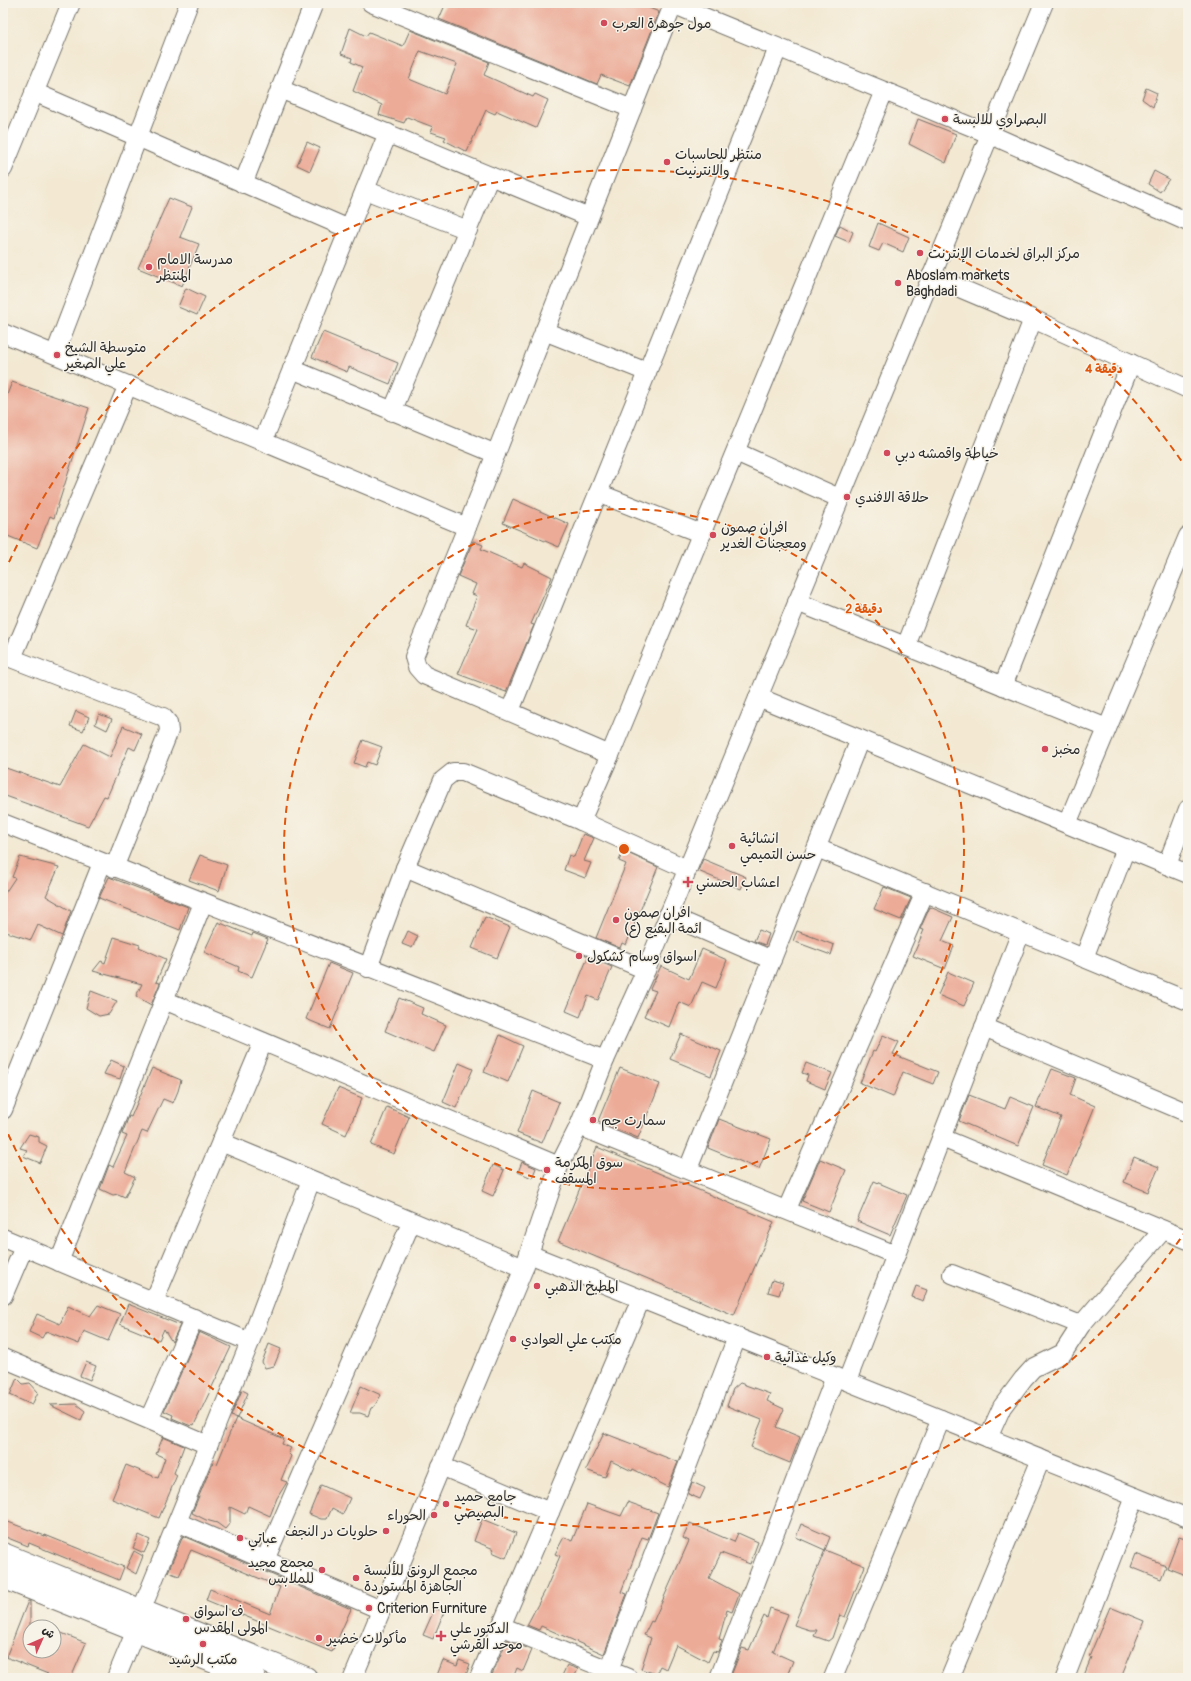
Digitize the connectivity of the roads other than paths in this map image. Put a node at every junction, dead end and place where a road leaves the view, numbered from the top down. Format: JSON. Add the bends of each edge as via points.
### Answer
{"nodes":[{"id":1,"x":70,"y":3,"type":"edge"},
{"id":2,"x":189,"y":3,"type":"edge"},
{"id":3,"x":314,"y":3,"type":"edge"},
{"id":4,"x":371,"y":3,"type":"edge"},
{"id":5,"x":1044,"y":3,"type":"edge"},
{"id":6,"x":672,"y":4,"type":"edge"},
{"id":7,"x":778,"y":48,"type":"junction"},
{"id":8,"x":280,"y":89,"type":"junction"},
{"id":9,"x":884,"y":91,"type":"junction"},
{"id":10,"x":34,"y":92,"type":"junction"},
{"id":11,"x":632,"y":110,"type":"junction"},
{"id":12,"x":388,"y":133,"type":"junction"},
{"id":13,"x":989,"y":134,"type":"junction"},
{"id":14,"x":140,"y":136,"type":"junction"},
{"id":15,"x":3,"y":169,"type":"edge"},
{"id":16,"x":490,"y":176,"type":"junction"},
{"id":17,"x":243,"y":184,"type":"junction"},
{"id":18,"x":365,"y":190,"type":"junction"},
{"id":19,"x":589,"y":217,"type":"junction"},
{"id":20,"x":1188,"y":222,"type":"edge"},
{"id":21,"x":349,"y":229,"type":"junction"},
{"id":22,"x":468,"y":230,"type":"junction"},
{"id":23,"x":931,"y":276,"type":"junction"},
{"id":24,"x":1033,"y":319,"type":"junction"},
{"id":25,"x":544,"y":331,"type":"junction"},
{"id":26,"x":3,"y":332,"type":"edge"},
{"id":27,"x":55,"y":354,"type":"junction"},
{"id":28,"x":1131,"y":363,"type":"junction"},
{"id":29,"x":292,"y":369,"type":"junction"},
{"id":30,"x":647,"y":372,"type":"junction"},
{"id":31,"x":128,"y":384,"type":"junction"},
{"id":32,"x":1188,"y":389,"type":"edge"},
{"id":33,"x":392,"y":412,"type":"junction"},
{"id":34,"x":263,"y":441,"type":"junction"},
{"id":35,"x":736,"y":452,"type":"junction"},
{"id":36,"x":496,"y":454,"type":"junction"},
{"id":37,"x":598,"y":493,"type":"junction"},
{"id":38,"x":839,"y":498,"type":"junction"},
{"id":39,"x":468,"y":527,"type":"junction"},
{"id":40,"x":702,"y":534,"type":"junction"},
{"id":41,"x":1188,"y":536,"type":"edge"},
{"id":42,"x":797,"y":602,"type":"junction"},
{"id":43,"x":906,"y":646,"type":"junction"},
{"id":44,"x":8,"y":656,"type":"edge"},
{"id":45,"x":1003,"y":686,"type":"junction"},
{"id":46,"x":758,"y":697,"type":"junction"},
{"id":47,"x":510,"y":711,"type":"junction"},
{"id":48,"x":1107,"y":728,"type":"junction"},
{"id":49,"x":860,"y":739,"type":"junction"},
{"id":50,"x":610,"y":755,"type":"junction"},
{"id":51,"x":1188,"y":809,"type":"edge"},
{"id":52,"x":581,"y":821,"type":"junction"},
{"id":53,"x":1067,"y":824,"type":"junction"},
{"id":54,"x":4,"y":828,"type":"edge"},
{"id":55,"x":817,"y":848,"type":"junction"},
{"id":56,"x":1126,"y":848,"type":"junction"},
{"id":57,"x":108,"y":865,"type":"junction"},
{"id":58,"x":1167,"y":865,"type":"junction"},
{"id":59,"x":405,"y":868,"type":"junction"},
{"id":60,"x":687,"y":869,"type":"junction"},
{"id":61,"x":1188,"y":874,"type":"edge"},
{"id":62,"x":925,"y":892,"type":"junction"},
{"id":63,"x":203,"y":903,"type":"junction"},
{"id":64,"x":668,"y":915,"type":"junction"},
{"id":65,"x":1021,"y":932,"type":"junction"},
{"id":66,"x":1084,"y":958,"type":"junction"},
{"id":67,"x":772,"y":960,"type":"junction"},
{"id":68,"x":368,"y":968,"type":"junction"},
{"id":69,"x":646,"y":970,"type":"junction"},
{"id":70,"x":164,"y":1000,"type":"junction"},
{"id":71,"x":1188,"y":1000,"type":"edge"},
{"id":72,"x":984,"y":1027,"type":"junction"},
{"id":73,"x":263,"y":1042,"type":"junction"},
{"id":74,"x":605,"y":1060,"type":"junction"},
{"id":75,"x":3,"y":1110,"type":"edge"},
{"id":76,"x":1188,"y":1113,"type":"edge"},
{"id":77,"x":579,"y":1126,"type":"junction"},
{"id":78,"x":942,"y":1138,"type":"junction"},
{"id":79,"x":221,"y":1142,"type":"junction"},
{"id":80,"x":559,"y":1166,"type":"junction"},
{"id":81,"x":688,"y":1169,"type":"junction"},
{"id":82,"x":311,"y":1180,"type":"junction"},
{"id":83,"x":787,"y":1210,"type":"junction"},
{"id":84,"x":411,"y":1223,"type":"junction"},
{"id":85,"x":1163,"y":1230,"type":"junction"},
{"id":86,"x":3,"y":1238,"type":"edge"},
{"id":87,"x":1188,"y":1240,"type":"edge"},
{"id":88,"x":24,"y":1247,"type":"junction"},
{"id":89,"x":896,"y":1254,"type":"junction"},
{"id":90,"x":527,"y":1261,"type":"junction"},
{"id":91,"x":59,"y":1262,"type":"junction"},
{"id":92,"x":952,"y":1274,"type":"dead end"},
{"id":93,"x":3,"y":1296,"type":"edge"},
{"id":94,"x":641,"y":1299,"type":"junction"},
{"id":95,"x":154,"y":1301,"type":"junction"},
{"id":96,"x":194,"y":1318,"type":"junction"},
{"id":97,"x":1081,"y":1325,"type":"junction"},
{"id":98,"x":737,"y":1337,"type":"junction"},
{"id":99,"x":250,"y":1342,"type":"junction"},
{"id":100,"x":3,"y":1358,"type":"edge"},
{"id":101,"x":841,"y":1379,"type":"junction"},
{"id":102,"x":149,"y":1419,"type":"junction"},
{"id":103,"x":941,"y":1419,"type":"junction"},
{"id":104,"x":988,"y":1438,"type":"junction"},
{"id":105,"x":208,"y":1445,"type":"junction"},
{"id":106,"x":1041,"y":1459,"type":"junction"},
{"id":107,"x":441,"y":1466,"type":"junction"},
{"id":108,"x":1135,"y":1497,"type":"junction"},
{"id":109,"x":550,"y":1512,"type":"junction"},
{"id":110,"x":1188,"y":1518,"type":"edge"},
{"id":111,"x":177,"y":1522,"type":"junction"},
{"id":112,"x":3,"y":1554,"type":"edge"},
{"id":113,"x":265,"y":1560,"type":"junction"},
{"id":114,"x":3,"y":1577,"type":"edge"},
{"id":115,"x":381,"y":1610,"type":"junction"},
{"id":116,"x":138,"y":1620,"type":"junction"},
{"id":117,"x":501,"y":1626,"type":"junction"},
{"id":118,"x":608,"y":1670,"type":"junction"},
{"id":119,"x":116,"y":1678,"type":"edge"},
{"id":120,"x":254,"y":1678,"type":"edge"},
{"id":121,"x":306,"y":1678,"type":"edge"},
{"id":122,"x":353,"y":1678,"type":"edge"},
{"id":123,"x":479,"y":1678,"type":"edge"},
{"id":124,"x":628,"y":1678,"type":"edge"},
{"id":125,"x":719,"y":1678,"type":"edge"},
{"id":126,"x":833,"y":1678,"type":"edge"},
{"id":127,"x":950,"y":1678,"type":"edge"},
{"id":128,"x":1065,"y":1678,"type":"edge"}],
"edges":[{"from":1,"to":10,"type":"street"},
{"from":2,"to":14,"type":"street"},
{"from":3,"to":8,"type":"street"},
{"from":4,"to":11,"type":"street"},
{"from":5,"to":13,"type":"street"},
{"from":6,"to":7,"type":"street"},
{"from":6,"to":11,"type":"street"},
{"from":7,"to":9,"type":"street"},
{"from":7,"to":30,"type":"street"},
{"from":8,"to":12,"type":"street"},
{"from":8,"to":17,"type":"street"},
{"from":9,"to":13,"type":"street"},
{"from":9,"to":35,"type":"street"},
{"from":10,"to":14,"type":"street"},
{"from":10,"to":15,"type":"street"},
{"from":11,"to":19,"type":"street"},
{"from":12,"to":16,"type":"street"},
{"from":12,"to":18,"type":"street"},
{"from":13,"to":20,"type":"street"},
{"from":13,"to":23,"type":"street"},
{"from":14,"to":17,"type":"street"},
{"from":14,"to":27,"type":"street"},
{"from":16,"to":19,"type":"street"},
{"from":16,"to":22,"type":"street"},
{"from":17,"to":21,"type":"street"},
{"from":18,"to":21,"type":"street"},
{"from":18,"to":22,"type":"street"},
{"from":19,"to":25,"type":"street"},
{"from":21,"to":29,"type":"street"},
{"from":22,"to":33,"type":"street"},
{"from":23,"to":24,"type":"street"},
{"from":23,"to":38,"type":"street"},
{"from":24,"to":28,"type":"street"},
{"from":24,"to":43,"type":"street"},
{"from":25,"to":30,"type":"street"},
{"from":25,"to":36,"type":"street"},
{"from":26,"to":27,"type":"street"},
{"from":27,"to":31,"type":"street"},
{"from":28,"to":32,"type":"street"},
{"from":28,"to":45,"type":"street"},
{"from":29,"to":33,"type":"street"},
{"from":29,"to":34,"type":"street"},
{"from":30,"to":37,"type":"street"},
{"from":31,"to":34,"type":"street"},
{"from":31,"to":44,"type":"street"},
{"from":33,"to":36,"type":"street"},
{"from":34,"to":39,"type":"street"},
{"from":35,"to":38,"type":"street"},
{"from":35,"to":40,"type":"street"},
{"from":36,"to":39,"type":"street"},
{"from":37,"to":40,"type":"street"},
{"from":37,"to":47,"type":"street"},
{"from":38,"to":42,"type":"street"},
{"from":39,"to":47,"type":"street","via":[[414,657],[417,667],[424,675]]},
{"from":40,"to":50,"type":"street"},
{"from":41,"to":48,"type":"street"},
{"from":42,"to":43,"type":"street"},
{"from":42,"to":46,"type":"street"},
{"from":43,"to":45,"type":"street"},
{"from":44,"to":57,"type":"street","via":[[163,717],[168,723],[169,731]]},
{"from":45,"to":48,"type":"street"},
{"from":46,"to":49,"type":"street"},
{"from":46,"to":60,"type":"street"},
{"from":47,"to":50,"type":"street"},
{"from":48,"to":53,"type":"street"},
{"from":49,"to":53,"type":"street"},
{"from":49,"to":55,"type":"street"},
{"from":50,"to":52,"type":"street"},
{"from":51,"to":58,"type":"street"},
{"from":52,"to":59,"type":"street","via":[[463,772],[453,772],[443,780]]},
{"from":52,"to":60,"type":"street"},
{"from":53,"to":56,"type":"street"},
{"from":54,"to":57,"type":"street"},
{"from":55,"to":62,"type":"street"},
{"from":55,"to":67,"type":"street"},
{"from":56,"to":58,"type":"street"},
{"from":56,"to":66,"type":"street"},
{"from":57,"to":63,"type":"street"},
{"from":57,"to":75,"type":"street"},
{"from":58,"to":61,"type":"street"},
{"from":59,"to":68,"type":"street"},
{"from":59,"to":69,"type":"street"},
{"from":60,"to":64,"type":"street"},
{"from":62,"to":65,"type":"street"},
{"from":62,"to":83,"type":"street"},
{"from":63,"to":68,"type":"street"},
{"from":63,"to":70,"type":"street"},
{"from":64,"to":67,"type":"street"},
{"from":64,"to":69,"type":"street"},
{"from":65,"to":66,"type":"street"},
{"from":65,"to":72,"type":"street"},
{"from":66,"to":71,"type":"street"},
{"from":67,"to":81,"type":"street"},
{"from":68,"to":74,"type":"street"},
{"from":69,"to":74,"type":"street"},
{"from":70,"to":73,"type":"street"},
{"from":70,"to":91,"type":"street"},
{"from":72,"to":76,"type":"street"},
{"from":72,"to":78,"type":"street"},
{"from":73,"to":79,"type":"street"},
{"from":73,"to":80,"type":"street"},
{"from":74,"to":77,"type":"street"},
{"from":77,"to":80,"type":"street"},
{"from":77,"to":81,"type":"street"},
{"from":78,"to":85,"type":"street"},
{"from":78,"to":89,"type":"street"},
{"from":79,"to":82,"type":"street"},
{"from":79,"to":95,"type":"street"},
{"from":80,"to":90,"type":"street"},
{"from":81,"to":83,"type":"street"},
{"from":82,"to":84,"type":"street"},
{"from":82,"to":99,"type":"street"},
{"from":83,"to":89,"type":"street"},
{"from":84,"to":90,"type":"street"},
{"from":84,"to":113,"type":"street"},
{"from":85,"to":87,"type":"street"},
{"from":85,"to":97,"type":"street"},
{"from":86,"to":88,"type":"street"},
{"from":88,"to":91,"type":"street"},
{"from":88,"to":93,"type":"street"},
{"from":89,"to":101,"type":"street"},
{"from":90,"to":94,"type":"street"},
{"from":90,"to":107,"type":"street"},
{"from":91,"to":95,"type":"street"},
{"from":92,"to":97,"type":"street"},
{"from":94,"to":98,"type":"street"},
{"from":94,"to":109,"type":"street"},
{"from":95,"to":96,"type":"street"},
{"from":96,"to":99,"type":"street"},
{"from":96,"to":102,"type":"street"},
{"from":97,"to":104,"type":"street","via":[[1063,1353],[1033,1368],[1022,1379],[1002,1407]]},
{"from":98,"to":101,"type":"street"},
{"from":98,"to":118,"type":"street"},
{"from":99,"to":105,"type":"street"},
{"from":100,"to":102,"type":"street"},
{"from":101,"to":103,"type":"street"},
{"from":101,"to":125,"type":"street"},
{"from":102,"to":105,"type":"street"},
{"from":103,"to":104,"type":"street"},
{"from":103,"to":126,"type":"street"},
{"from":104,"to":106,"type":"street"},
{"from":105,"to":111,"type":"street"},
{"from":106,"to":108,"type":"street"},
{"from":106,"to":127,"type":"street"},
{"from":107,"to":109,"type":"street"},
{"from":107,"to":115,"type":"street"},
{"from":108,"to":110,"type":"street"},
{"from":108,"to":128,"type":"street"},
{"from":109,"to":117,"type":"street"},
{"from":111,"to":113,"type":"street"},
{"from":111,"to":116,"type":"street"},
{"from":112,"to":116,"type":"main road"},
{"from":113,"to":115,"type":"street"},
{"from":114,"to":116,"type":"main road"},
{"from":115,"to":122,"type":"street"},
{"from":116,"to":119,"type":"street"},
{"from":116,"to":120,"type":"main road"},
{"from":116,"to":121,"type":"main road"},
{"from":117,"to":118,"type":"street"},
{"from":117,"to":123,"type":"street"},
{"from":118,"to":124,"type":"street"}]}
